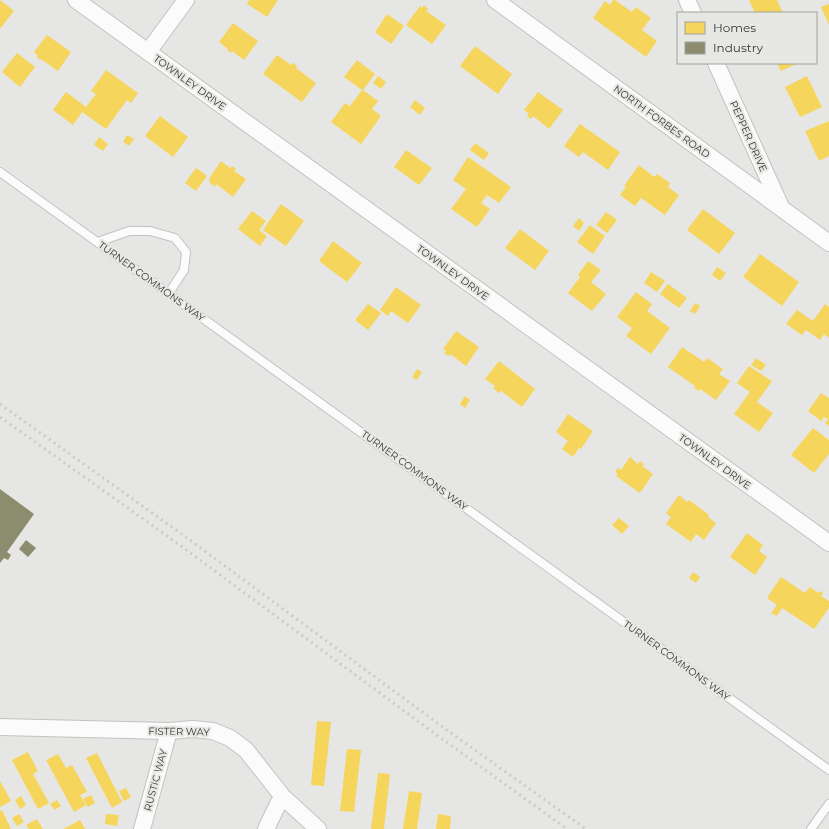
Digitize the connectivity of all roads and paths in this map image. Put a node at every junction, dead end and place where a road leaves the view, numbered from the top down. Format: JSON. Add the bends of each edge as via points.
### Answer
{"nodes":[{"id":1,"x":76,"y":0,"type":"edge"},
{"id":2,"x":186,"y":0,"type":"edge"},
{"id":3,"x":495,"y":0,"type":"edge"},
{"id":4,"x":687,"y":0,"type":"edge"},
{"id":5,"x":693,"y":12,"type":"edge"},
{"id":6,"x":148,"y":52,"type":"junction"},
{"id":7,"x":716,"y":64,"type":"edge"},
{"id":8,"x":0,"y":172,"type":"edge"},
{"id":9,"x":782,"y":209,"type":"junction"},
{"id":10,"x":98,"y":242,"type":"junction"},
{"id":11,"x":829,"y":243,"type":"edge"},
{"id":12,"x":169,"y":293,"type":"junction"},
{"id":13,"x":829,"y":543,"type":"edge"},
{"id":14,"x":0,"y":727,"type":"edge"},
{"id":15,"x":169,"y":731,"type":"junction"},
{"id":16,"x":829,"y":770,"type":"edge"},
{"id":17,"x":283,"y":797,"type":"junction"},
{"id":18,"x":829,"y":804,"type":"edge"},
{"id":19,"x":142,"y":829,"type":"edge"},
{"id":20,"x":266,"y":829,"type":"edge"},
{"id":21,"x":318,"y":829,"type":"edge"},
{"id":22,"x":811,"y":829,"type":"edge"}],
"edges":[{"from":1,"to":6,"type":"street","name":"TOWNLEY DRIVE"},
{"from":2,"to":6,"type":"street"},
{"from":3,"to":9,"type":"street","name":"NORTH FORBES ROAD"},
{"from":4,"to":5,"type":"street"},
{"from":6,"to":13,"type":"street","name":"TOWNLEY DRIVE"},
{"from":7,"to":9,"type":"street","name":"PEPPER DRIVE"},
{"from":8,"to":10,"type":"lane","name":"TURNER COMMONS WAY"},
{"from":9,"to":11,"type":"street","name":"NORTH FORBES ROAD"},
{"from":10,"to":12,"type":"lane","name":"TURNER COMMONS WAY"},
{"from":10,"to":12,"type":"lane","via":[[129,231],[150,231],[175,238],[186,252],[184,270]]},
{"from":12,"to":16,"type":"lane","name":"TURNER COMMONS WAY"},
{"from":14,"to":15,"type":"street","name":"FISTER WAY"},
{"from":15,"to":17,"type":"street","name":"FISTER WAY","via":[[213,731],[230,738],[246,750]]},
{"from":15,"to":19,"type":"street","name":"RUSTIC WAY"},
{"from":17,"to":20,"type":"street"},
{"from":17,"to":21,"type":"street","name":"FISTER WAY"},
{"from":18,"to":22,"type":"lane"}]}
